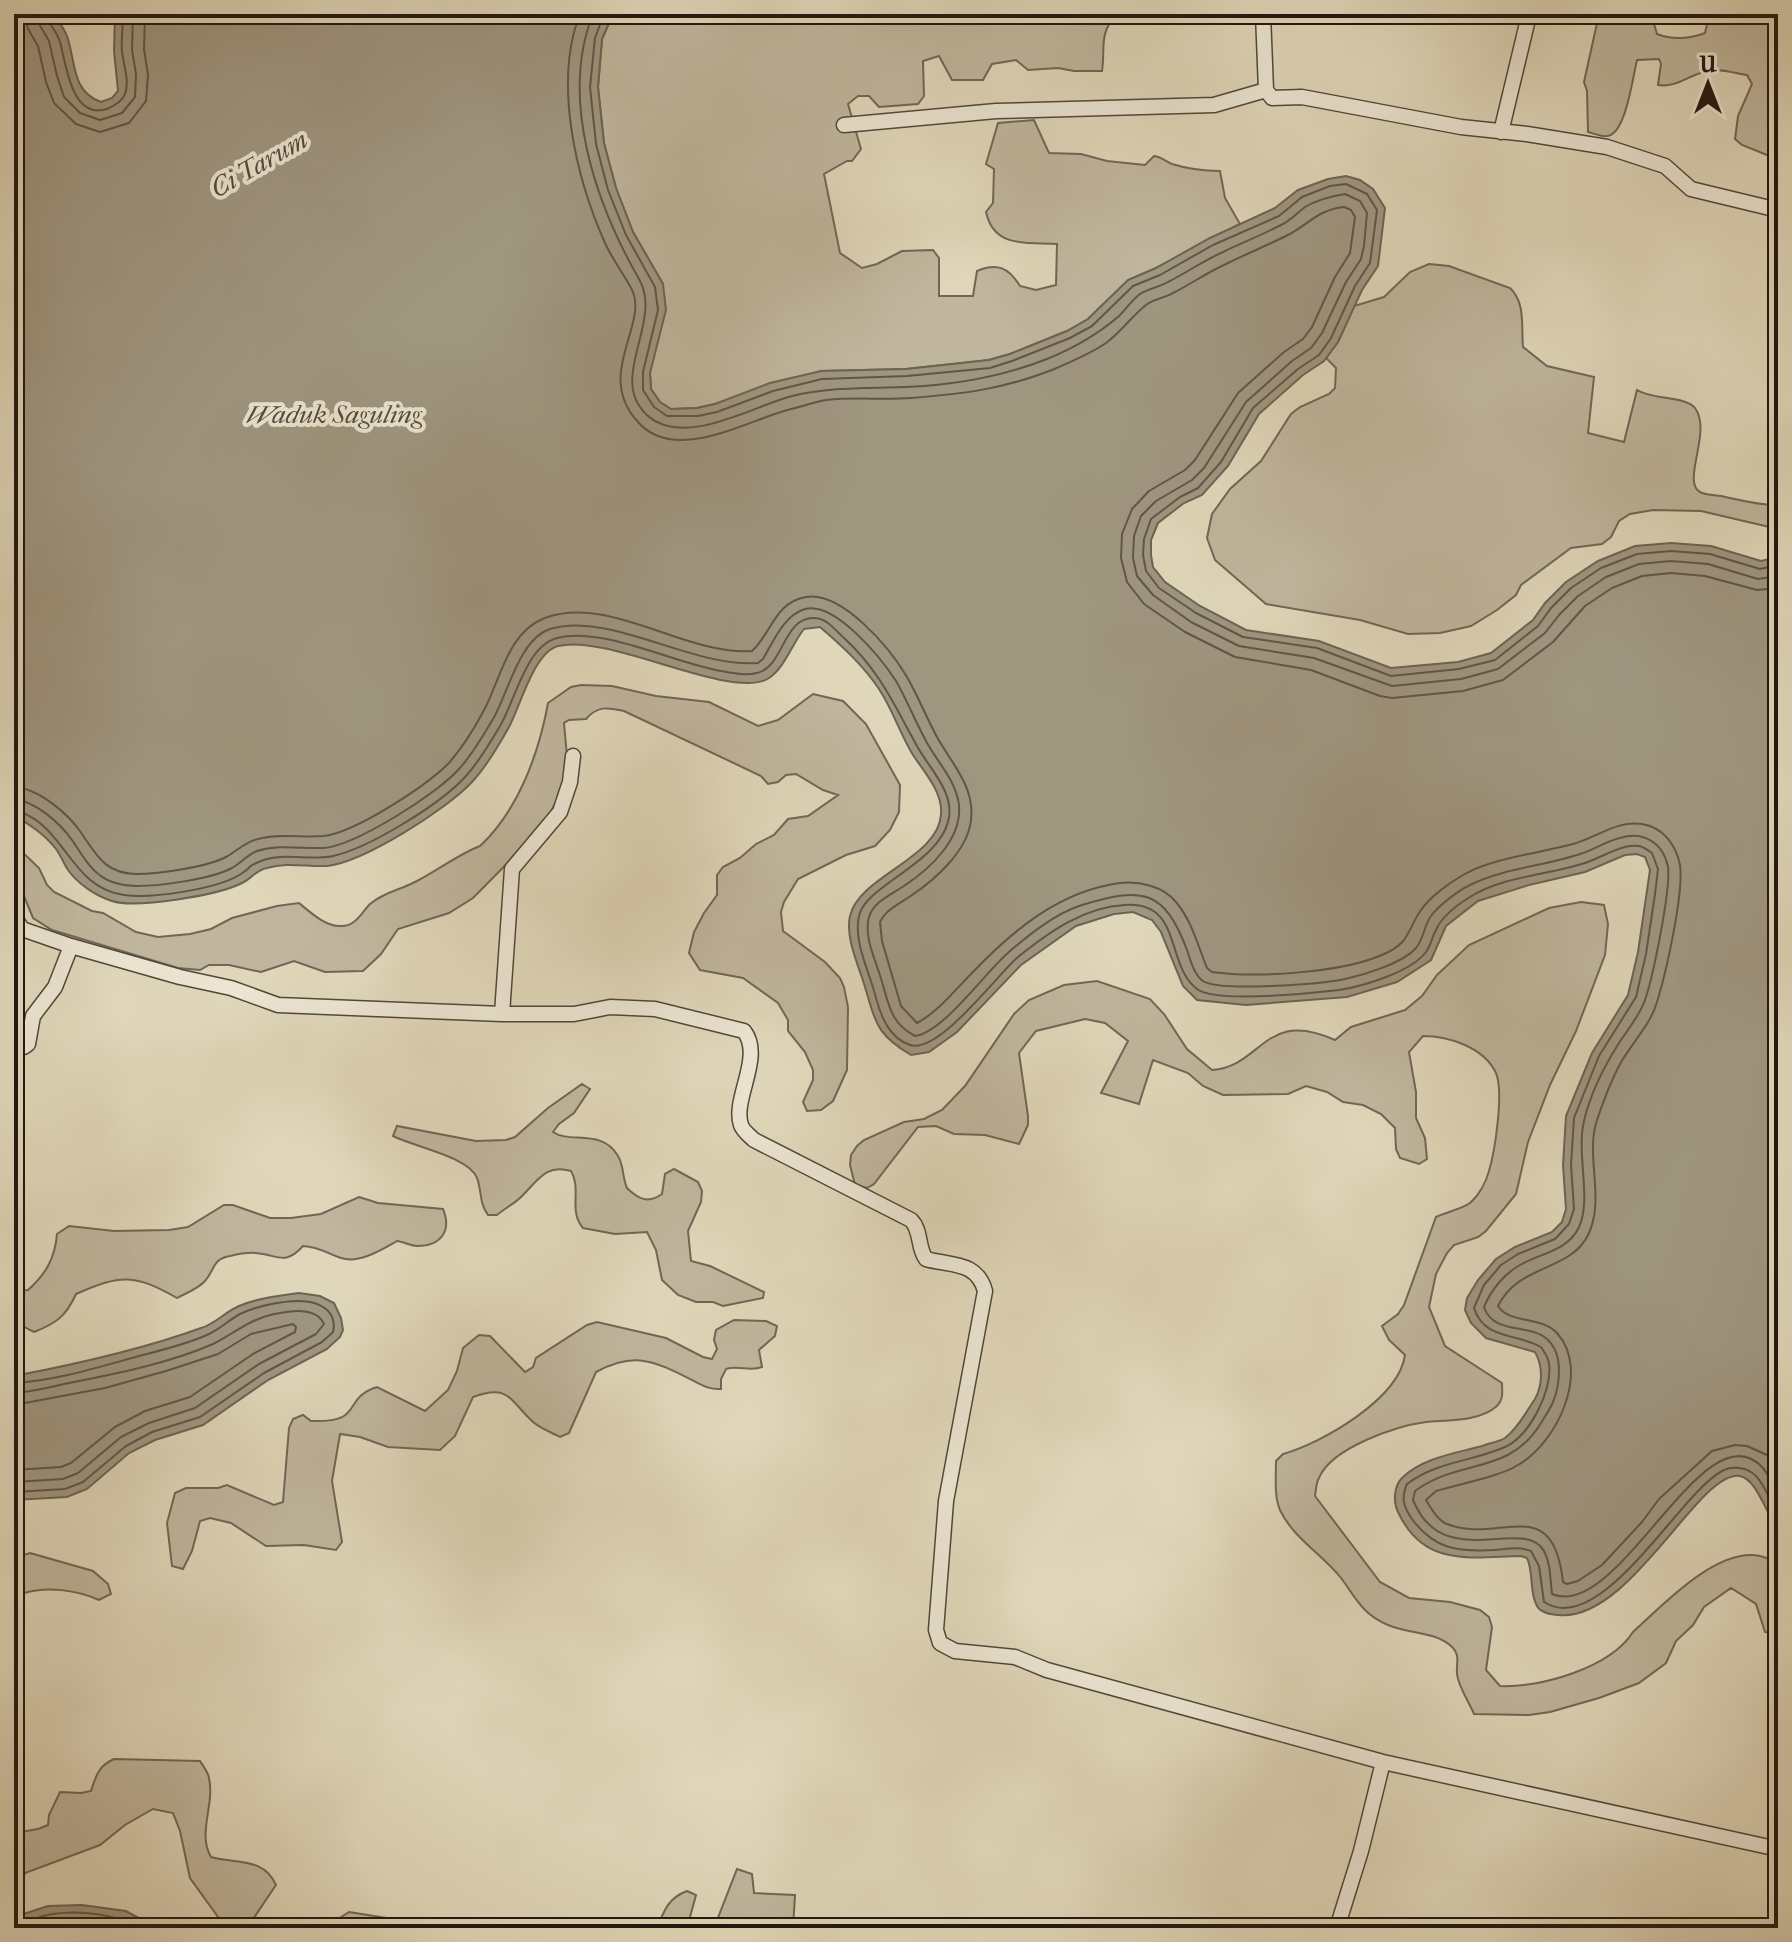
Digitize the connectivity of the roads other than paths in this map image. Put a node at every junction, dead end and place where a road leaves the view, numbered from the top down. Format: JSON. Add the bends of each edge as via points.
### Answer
{"nodes":[{"id":1,"x":1263,"y":14,"type":"edge"},
{"id":2,"x":1529,"y":15,"type":"edge"},
{"id":3,"x":1266,"y":90,"type":"junction"},
{"id":4,"x":844,"y":125,"type":"dead end"},
{"id":5,"x":1501,"y":132,"type":"junction"},
{"id":6,"x":1778,"y":210,"type":"edge"},
{"id":7,"x":573,"y":756,"type":"dead end"},
{"id":8,"x":14,"y":916,"type":"edge"},
{"id":9,"x":71,"y":946,"type":"junction"},
{"id":10,"x":502,"y":1014,"type":"junction"},
{"id":11,"x":14,"y":1046,"type":"edge"},
{"id":12,"x":1383,"y":1762,"type":"junction"},
{"id":13,"x":1778,"y":1849,"type":"edge"},
{"id":14,"x":1337,"y":1928,"type":"edge"}],
"edges":[{"from":1,"to":3,"type":"street"},
{"from":2,"to":5,"type":"street"},
{"from":3,"to":4,"type":"street","via":[[1214,105],[996,111]]},
{"from":3,"to":5,"type":"street","via":[[1272,98],[1302,97]]},
{"from":5,"to":6,"type":"street","via":[[1607,147],[1665,166],[1691,189]]},
{"from":7,"to":10,"type":"street","via":[[560,812],[510,875]]},
{"from":8,"to":9,"type":"street","via":[[22,929]]},
{"from":9,"to":10,"type":"street","via":[[278,1005]]},
{"from":9,"to":11,"type":"street","via":[[55,987],[33,1016],[28,1044]]},
{"from":10,"to":12,"type":"street","via":[[655,1009],[744,1031],[750,1042],[740,1118],[745,1131],[911,1220],[926,1259],[979,1275],[985,1291],[946,1501],[936,1630],[940,1643],[955,1651],[1015,1657]]},
{"from":12,"to":13,"type":"street"},
{"from":12,"to":14,"type":"street"}]}
